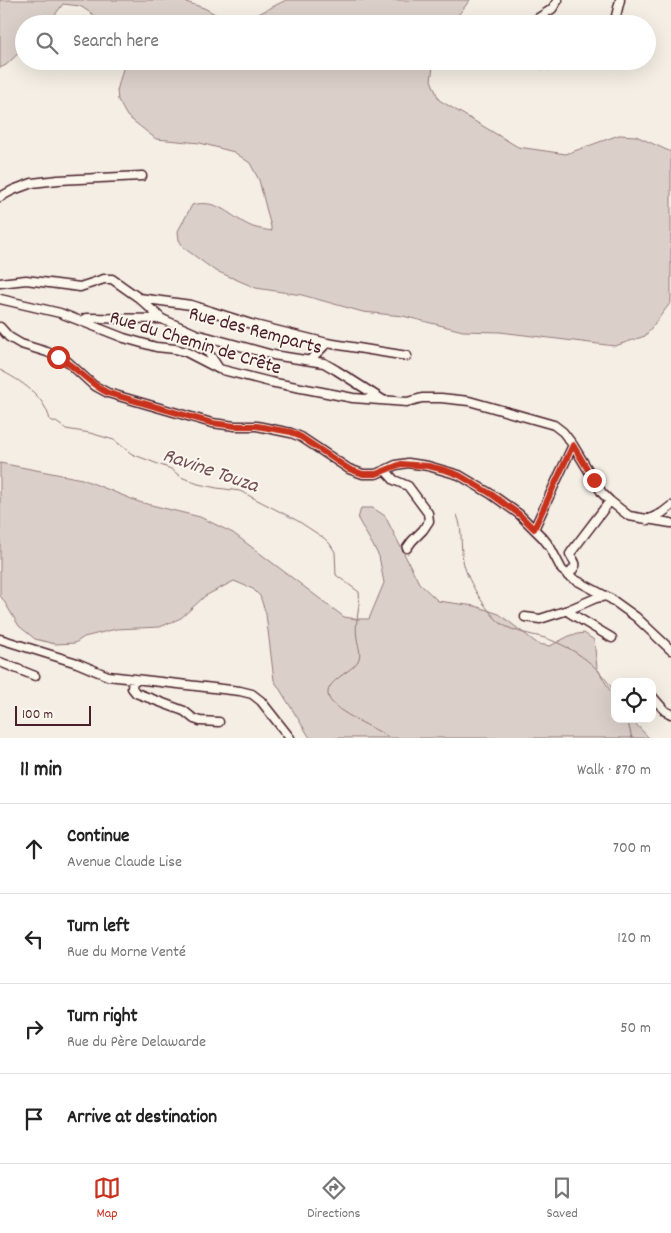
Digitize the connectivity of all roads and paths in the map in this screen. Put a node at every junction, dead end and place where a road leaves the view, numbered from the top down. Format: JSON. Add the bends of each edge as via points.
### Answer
{"nodes":[{"id":1,"x":558,"y":0,"type":"edge"},
{"id":2,"x":620,"y":0,"type":"edge"},
{"id":3,"x":543,"y":15,"type":"edge"},
{"id":4,"x":616,"y":15,"type":"edge"},
{"id":5,"x":142,"y":176,"type":"dead end"},
{"id":6,"x":0,"y":198,"type":"edge"},
{"id":7,"x":0,"y":283,"type":"edge"},
{"id":8,"x":139,"y":298,"type":"junction"},
{"id":9,"x":0,"y":299,"type":"edge"},
{"id":10,"x":162,"y":319,"type":"junction"},
{"id":11,"x":81,"y":321,"type":"junction"},
{"id":12,"x":0,"y":326,"type":"edge"},
{"id":13,"x":196,"y":334,"type":"junction"},
{"id":14,"x":327,"y":342,"type":"junction"},
{"id":15,"x":407,"y":356,"type":"dead end"},
{"id":16,"x":310,"y":360,"type":"junction"},
{"id":17,"x":219,"y":369,"type":"junction"},
{"id":18,"x":384,"y":401,"type":"junction"},
{"id":19,"x":573,"y":445,"type":"junction"},
{"id":20,"x":385,"y":470,"type":"junction"},
{"id":21,"x":610,"y":502,"type":"junction"},
{"id":22,"x":671,"y":506,"type":"edge"},
{"id":23,"x":646,"y":520,"type":"junction"},
{"id":24,"x":671,"y":524,"type":"edge"},
{"id":25,"x":534,"y":529,"type":"junction"},
{"id":26,"x":407,"y":548,"type":"dead end"},
{"id":27,"x":568,"y":576,"type":"junction"},
{"id":28,"x":606,"y":596,"type":"junction"},
{"id":29,"x":568,"y":610,"type":"junction"},
{"id":30,"x":525,"y":616,"type":"dead end"},
{"id":31,"x":612,"y":638,"type":"dead end"},
{"id":32,"x":0,"y":639,"type":"edge"},
{"id":33,"x":671,"y":650,"type":"edge"},
{"id":34,"x":0,"y":662,"type":"edge"},
{"id":35,"x":35,"y":676,"type":"dead end"},
{"id":36,"x":133,"y":679,"type":"junction"},
{"id":37,"x":656,"y":701,"type":"edge"},
{"id":38,"x":671,"y":714,"type":"edge"},
{"id":39,"x":219,"y":722,"type":"dead end"},
{"id":40,"x":290,"y":738,"type":"edge"}],
"edges":[{"from":1,"to":3,"type":"street"},
{"from":2,"to":4,"type":"street"},
{"from":5,"to":6,"type":"street","via":[[32,183]]},
{"from":7,"to":8,"type":"street","via":[[26,280],[80,287],[112,279]]},
{"from":8,"to":10,"type":"street"},
{"from":8,"to":14,"type":"street","via":[[191,305]]},
{"from":9,"to":11,"type":"street","name":"Rue du Chemin de Crête"},
{"from":10,"to":11,"type":"street","name":"Rue des Remparts","via":[[86,318]]},
{"from":10,"to":13,"type":"street","name":"Rue des Remparts"},
{"from":11,"to":17,"type":"street","name":"Rue du Chemin de Crête","via":[[124,338],[186,352]]},
{"from":12,"to":20,"type":"street","via":[[8,337],[21,344],[67,361],[93,385],[108,393],[212,423],[291,432],[356,472],[376,474]]},
{"from":13,"to":16,"type":"street","name":"Rue des Remparts","via":[[273,355]]},
{"from":13,"to":17,"type":"street"},
{"from":14,"to":15,"type":"street"},
{"from":14,"to":16,"type":"street"},
{"from":16,"to":18,"type":"street","name":"Rue des Remparts","via":[[336,370]]},
{"from":17,"to":18,"type":"street","name":"Rue du Chemin de Crête","via":[[270,382]]},
{"from":18,"to":19,"type":"street","name":"Rue du Chemin de Crête","via":[[407,402],[422,398],[469,401],[554,424]]},
{"from":19,"to":21,"type":"street","name":"Rue du Chemin de Crête"},
{"from":19,"to":25,"type":"street"},
{"from":20,"to":25,"type":"street","via":[[408,464],[459,475],[519,514]]},
{"from":20,"to":26,"type":"street","via":[[394,480],[408,486],[428,513],[429,521]]},
{"from":21,"to":23,"type":"street","name":"Rue du Chemin de Crête","via":[[629,516]]},
{"from":21,"to":27,"type":"street","via":[[572,550],[570,554],[576,565]]},
{"from":22,"to":23,"type":"street"},
{"from":23,"to":24,"type":"street","name":"Rue du Chemin de Crête"},
{"from":25,"to":27,"type":"street"},
{"from":27,"to":28,"type":"street"},
{"from":28,"to":29,"type":"street"},
{"from":28,"to":33,"type":"street","via":[[636,617]]},
{"from":29,"to":30,"type":"street","via":[[540,619]]},
{"from":29,"to":31,"type":"street"},
{"from":32,"to":36,"type":"street","via":[[108,676]]},
{"from":34,"to":35,"type":"street"},
{"from":36,"to":39,"type":"street","via":[[132,688],[136,693],[184,711],[194,719]]},
{"from":36,"to":40,"type":"street","via":[[252,694]]},
{"from":37,"to":38,"type":"street"}]}
